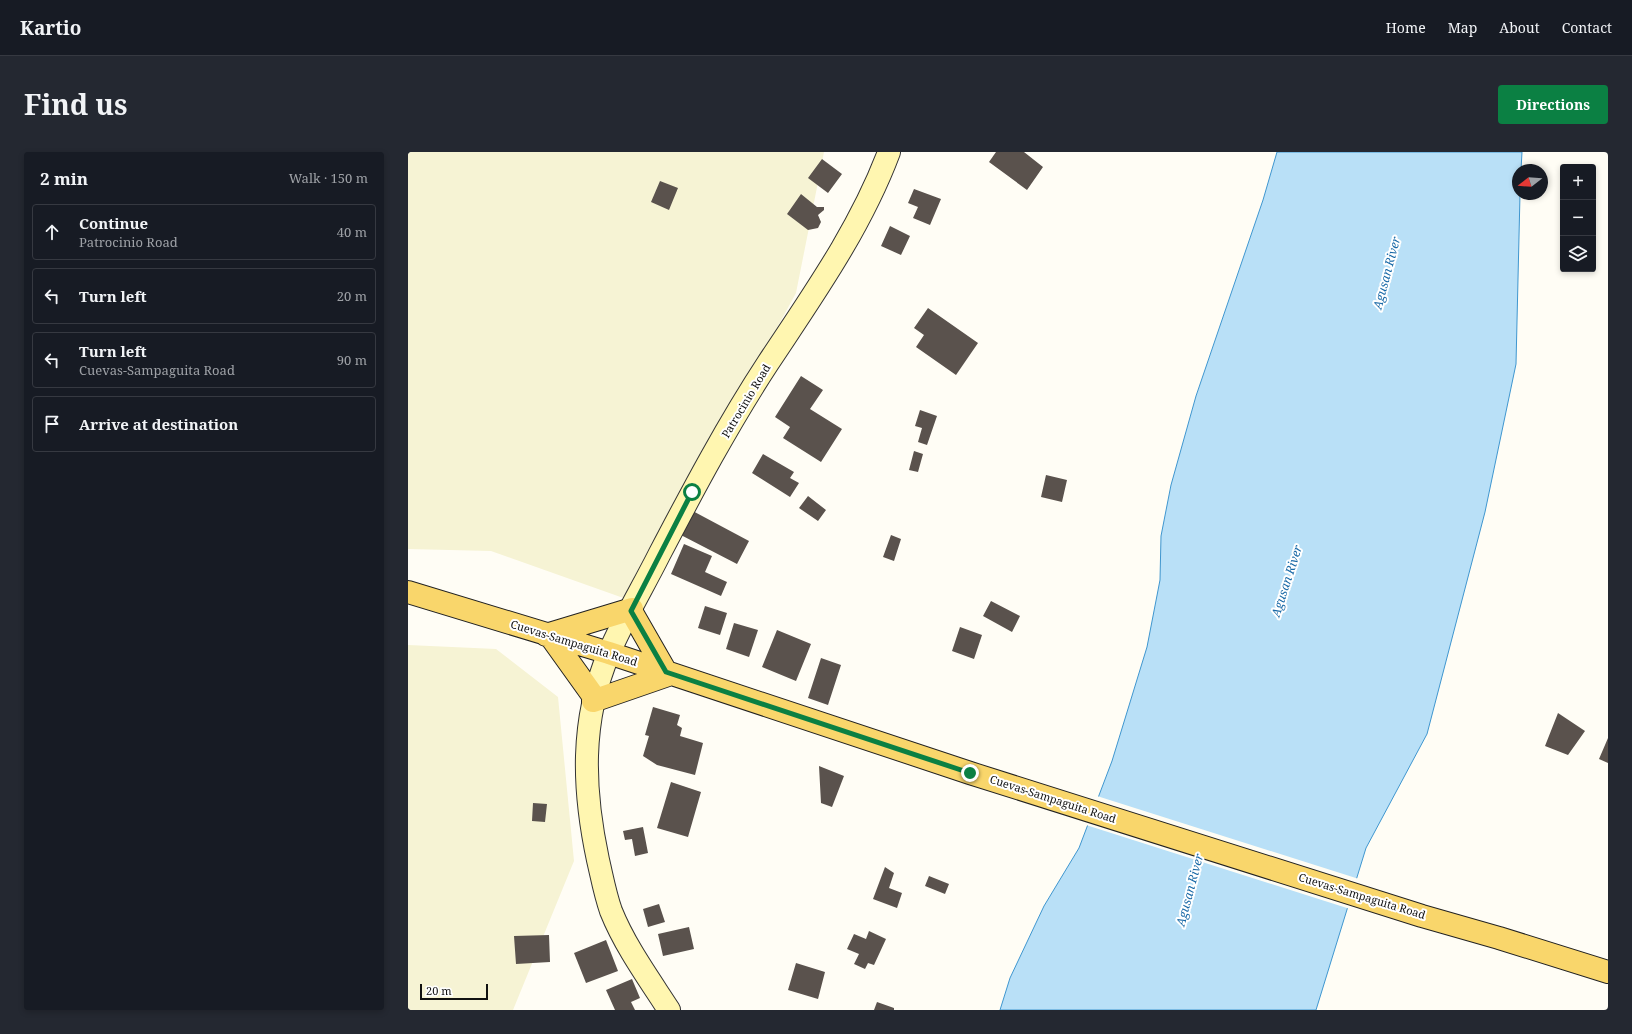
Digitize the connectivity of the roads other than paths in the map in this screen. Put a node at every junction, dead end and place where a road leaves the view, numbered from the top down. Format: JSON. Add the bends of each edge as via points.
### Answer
{"nodes":[{"id":1,"x":889,"y":152,"type":"edge"},
{"id":2,"x":408,"y":592,"type":"edge"},
{"id":3,"x":631,"y":610,"type":"junction"},
{"id":4,"x":549,"y":636,"type":"junction"},
{"id":5,"x":609,"y":653,"type":"junction"},
{"id":6,"x":668,"y":673,"type":"junction"},
{"id":7,"x":594,"y":699,"type":"junction"},
{"id":8,"x":1608,"y":972,"type":"edge"},
{"id":9,"x":669,"y":1010,"type":"edge"}],
"edges":[{"from":1,"to":3,"type":"street","name":"Patrocinio Road","via":[[868,204],[840,253],[763,370],[692,492]]},
{"from":2,"to":4,"type":"main road","name":"Cuevas-Sampaguita Road"},
{"from":3,"to":4,"type":"main road"},
{"from":3,"to":5,"type":"street","name":"Patrocinio Road"},
{"from":3,"to":6,"type":"main road"},
{"from":4,"to":5,"type":"main road","name":"Cuevas-Sampaguita Road"},
{"from":4,"to":7,"type":"main road"},
{"from":5,"to":6,"type":"main road","name":"Cuevas-Sampaguita Road"},
{"from":5,"to":7,"type":"street","name":"Patrocinio Road"},
{"from":6,"to":7,"type":"main road"},
{"from":6,"to":8,"type":"main road","name":"Cuevas-Sampaguita Road","via":[[970,773]]},
{"from":7,"to":9,"type":"street","name":"Patrocinio Road","via":[[588,729],[587,781],[591,826],[605,892],[622,933]]}]}
